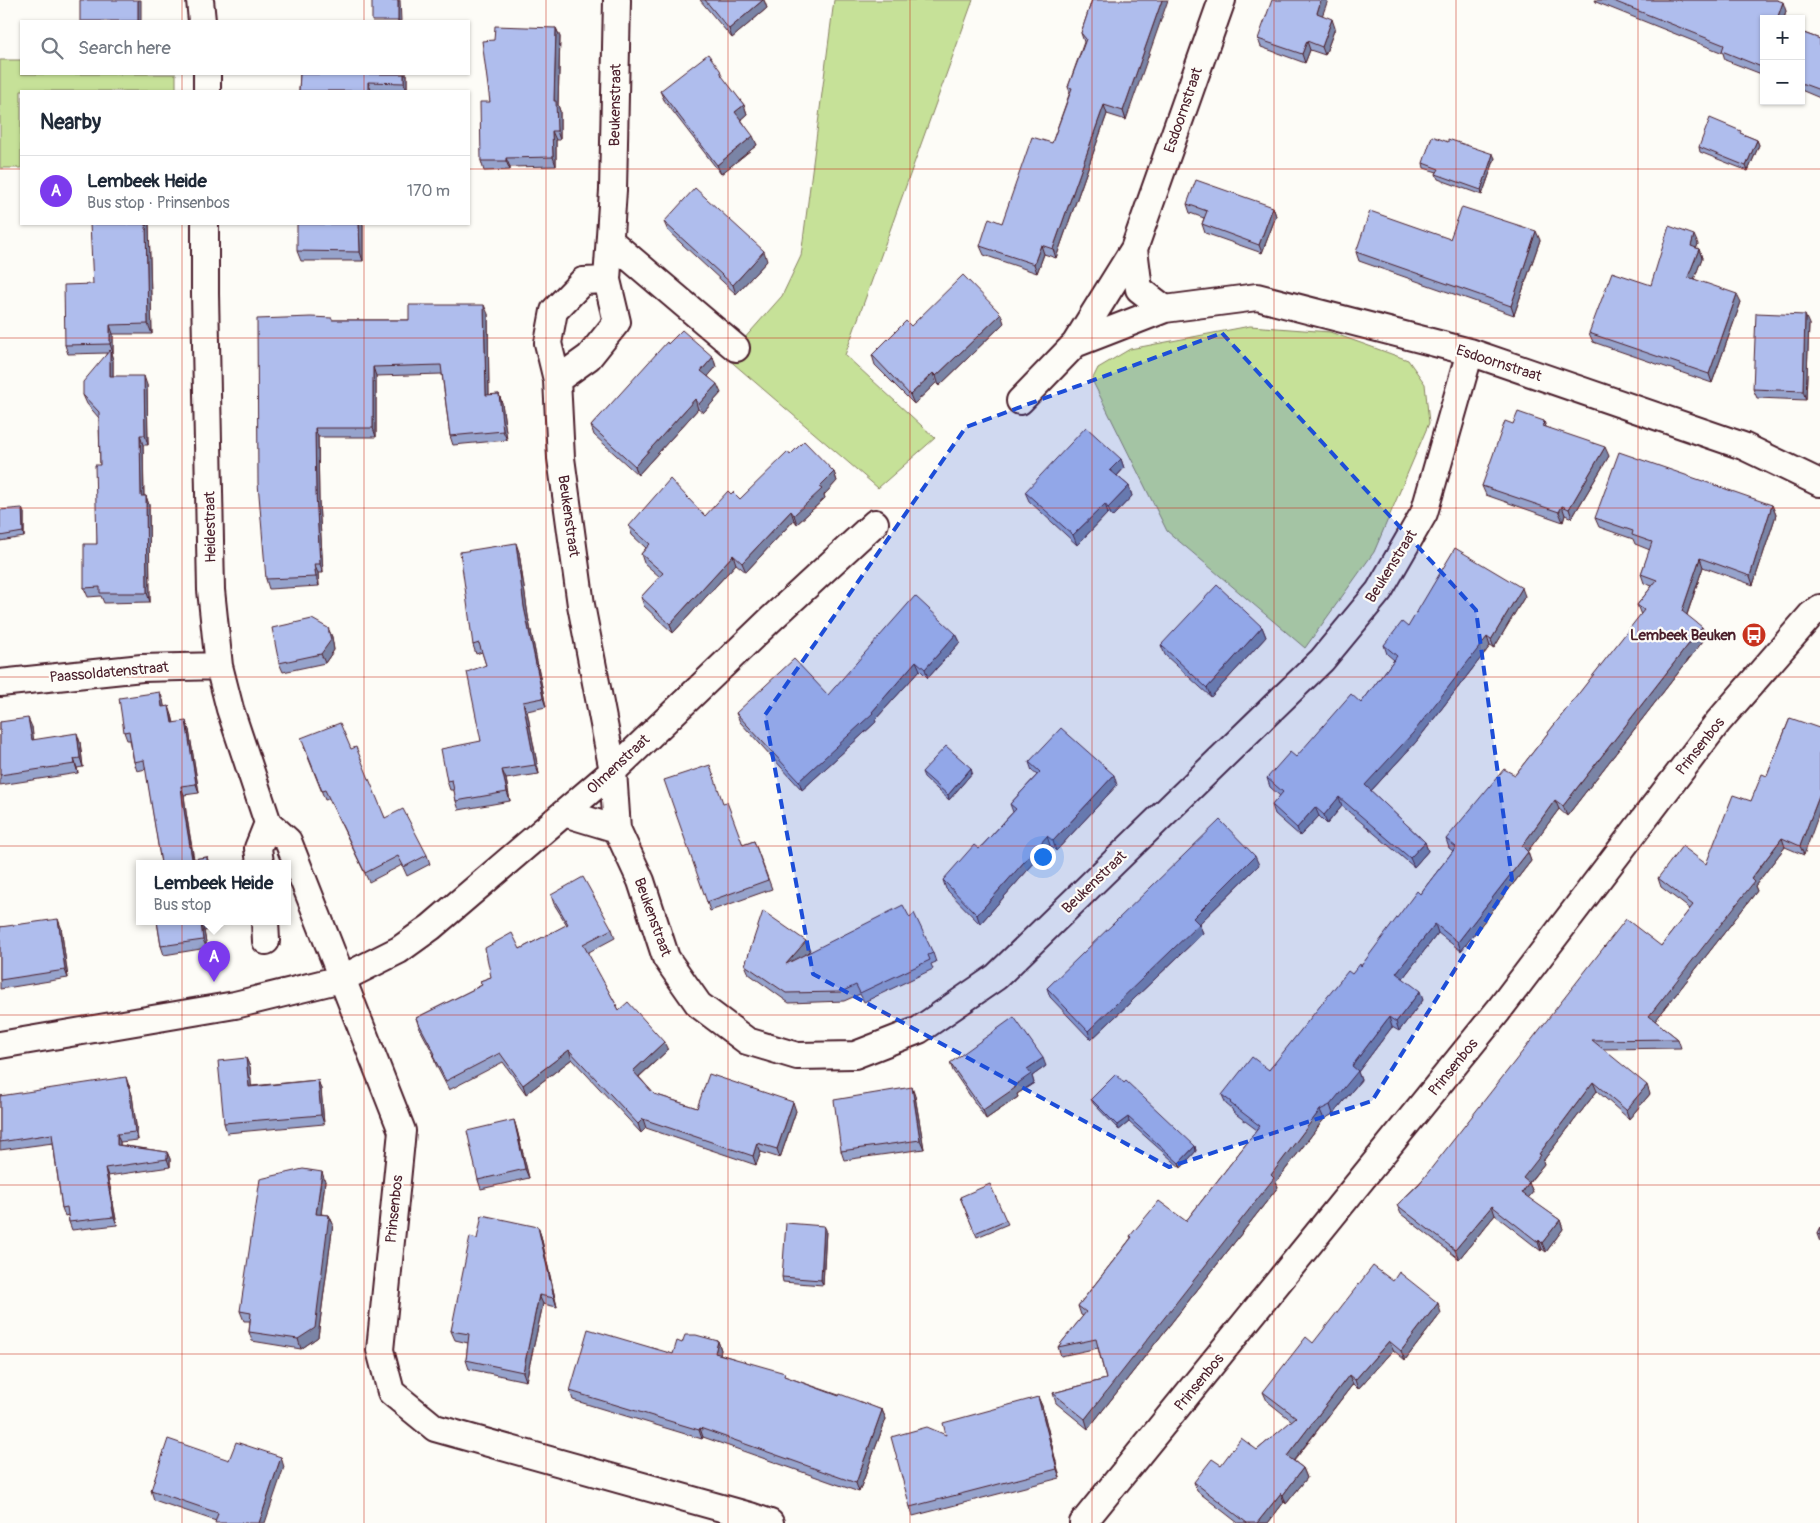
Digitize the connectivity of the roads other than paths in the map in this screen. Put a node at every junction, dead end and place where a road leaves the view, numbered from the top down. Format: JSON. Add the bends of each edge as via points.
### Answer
{"nodes":[{"id":1,"x":200,"y":0,"type":"edge"},
{"id":2,"x":618,"y":0,"type":"edge"},
{"id":3,"x":1222,"y":0,"type":"edge"},
{"id":4,"x":202,"y":20,"type":"edge"},
{"id":5,"x":207,"y":75,"type":"edge"},
{"id":6,"x":207,"y":90,"type":"edge"},
{"id":7,"x":205,"y":225,"type":"edge"},
{"id":8,"x":610,"y":240,"type":"junction"},
{"id":9,"x":1134,"y":249,"type":"junction"},
{"id":10,"x":607,"y":280,"type":"junction"},
{"id":11,"x":1165,"y":309,"type":"junction"},
{"id":12,"x":1075,"y":344,"type":"junction"},
{"id":13,"x":736,"y":348,"type":"dead end"},
{"id":14,"x":1470,"y":352,"type":"junction"},
{"id":15,"x":557,"y":380,"type":"junction"},
{"id":16,"x":1020,"y":401,"type":"dead end"},
{"id":17,"x":1820,"y":483,"type":"edge"},
{"id":18,"x":875,"y":522,"type":"dead end"},
{"id":19,"x":1820,"y":608,"type":"edge"},
{"id":20,"x":219,"y":666,"type":"junction"},
{"id":21,"x":0,"y":682,"type":"edge"},
{"id":22,"x":613,"y":771,"type":"junction"},
{"id":23,"x":564,"y":812,"type":"junction"},
{"id":24,"x":268,"y":823,"type":"junction"},
{"id":25,"x":618,"y":829,"type":"junction"},
{"id":26,"x":260,"y":860,"type":"edge"},
{"id":27,"x":341,"y":979,"type":"junction"},
{"id":28,"x":0,"y":1045,"type":"edge"},
{"id":29,"x":770,"y":1523,"type":"edge"},
{"id":30,"x":1083,"y":1523,"type":"edge"}],
"edges":[{"from":1,"to":4,"type":"street"},
{"from":2,"to":8,"type":"street","name":"Beukenstraat"},
{"from":3,"to":9,"type":"street","name":"Esdoornstraat"},
{"from":5,"to":6,"type":"street"},
{"from":7,"to":20,"type":"street","name":"Heidestraat","via":[[211,590]]},
{"from":8,"to":10,"type":"street","name":"Beukenstraat"},
{"from":8,"to":13,"type":"street"},
{"from":9,"to":11,"type":"street","name":"Esdoornstraat","via":[[1139,289]]},
{"from":9,"to":12,"type":"street","name":"Esdoornstraat"},
{"from":10,"to":15,"type":"street","name":"Beukenstraat","via":[[617,322],[589,357]]},
{"from":10,"to":15,"type":"street","name":"Beukenstraat","via":[[583,281],[554,311],[548,343]]},
{"from":11,"to":12,"type":"street","name":"Esdoornstraat"},
{"from":11,"to":14,"type":"street","name":"Esdoornstraat","via":[[1257,297]]},
{"from":12,"to":16,"type":"street","name":"Esdoornstraat"},
{"from":14,"to":17,"type":"street","name":"Esdoornstraat","via":[[1743,446]]},
{"from":14,"to":25,"type":"street","name":"Beukenstraat","via":[[1424,513],[1379,591],[1322,660],[996,977],[919,1030],[855,1055],[797,1056],[747,1041],[699,1006],[666,958],[641,880]]},
{"from":15,"to":22,"type":"street","name":"Beukenstraat","via":[[561,458],[581,605]]},
{"from":18,"to":22,"type":"street","name":"Olmenstraat"},
{"from":19,"to":30,"type":"street","name":"Prinsenbos","via":[[1811,614],[1718,722],[1498,1011]]},
{"from":20,"to":21,"type":"street","name":"Paassoldatenstraat","via":[[142,668]]},
{"from":20,"to":24,"type":"street","name":"Heidestraat"},
{"from":22,"to":23,"type":"street","name":"Olmenstraat"},
{"from":22,"to":25,"type":"street","name":"Beukenstraat"},
{"from":23,"to":25,"type":"street"},
{"from":23,"to":27,"type":"street","name":"Olmenstraat","via":[[431,927],[400,950]]},
{"from":24,"to":26,"type":"street","via":[[258,848]]},
{"from":24,"to":27,"type":"street","name":"Heidestraat","via":[[288,841]]},
{"from":27,"to":28,"type":"street","via":[[235,1005]]},
{"from":27,"to":29,"type":"street","name":"Prinsenbos","via":[[402,1131],[380,1350],[391,1392],[435,1428]]}]}
